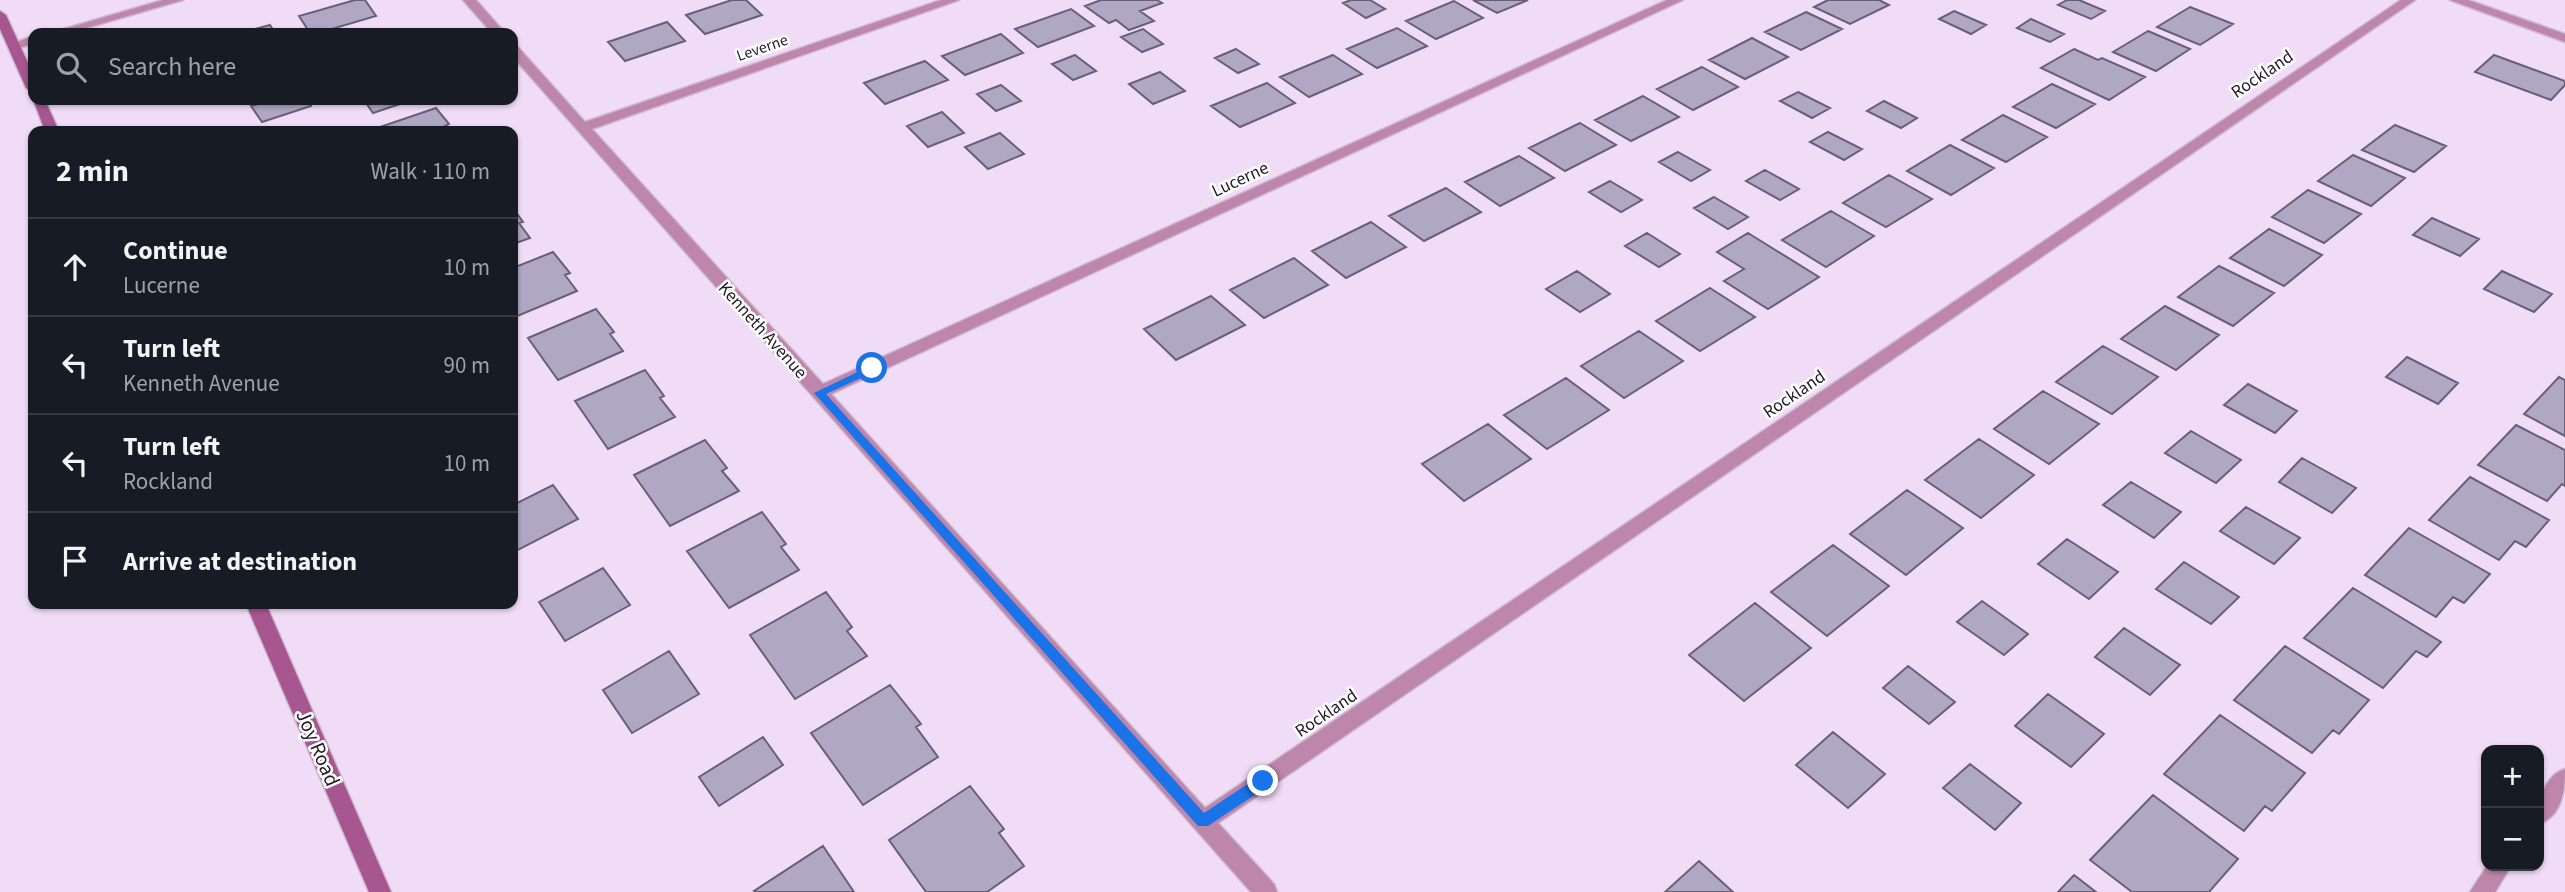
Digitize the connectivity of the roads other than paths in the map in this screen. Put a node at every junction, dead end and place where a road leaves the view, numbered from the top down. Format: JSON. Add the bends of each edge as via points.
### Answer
{"nodes":[{"id":1,"x":177,"y":0,"type":"edge"},
{"id":2,"x":469,"y":0,"type":"edge"},
{"id":3,"x":953,"y":0,"type":"edge"},
{"id":4,"x":1677,"y":0,"type":"edge"},
{"id":5,"x":2409,"y":0,"type":"edge"},
{"id":6,"x":2456,"y":0,"type":"edge"},
{"id":7,"x":0,"y":15,"type":"edge"},
{"id":8,"x":75,"y":28,"type":"edge"},
{"id":9,"x":494,"y":28,"type":"edge"},
{"id":10,"x":2565,"y":38,"type":"edge"},
{"id":11,"x":28,"y":41,"type":"edge"},
{"id":12,"x":15,"y":45,"type":"junction"},
{"id":13,"x":518,"y":55,"type":"edge"},
{"id":14,"x":28,"y":76,"type":"edge"},
{"id":15,"x":40,"y":105,"type":"edge"},
{"id":16,"x":50,"y":126,"type":"edge"},
{"id":17,"x":583,"y":127,"type":"junction"},
{"id":18,"x":819,"y":393,"type":"junction"},
{"id":19,"x":258,"y":609,"type":"edge"},
{"id":20,"x":2565,"y":778,"type":"edge"},
{"id":21,"x":2543,"y":808,"type":"edge"},
{"id":22,"x":1203,"y":821,"type":"junction"},
{"id":23,"x":2496,"y":871,"type":"edge"},
{"id":24,"x":376,"y":890,"type":"edge"},
{"id":25,"x":1266,"y":892,"type":"edge"},
{"id":26,"x":2481,"y":892,"type":"edge"}],
"edges":[{"from":1,"to":8,"type":"street"},
{"from":2,"to":9,"type":"street"},
{"from":3,"to":17,"type":"street","name":"Leverne"},
{"from":4,"to":18,"type":"street","name":"Lucerne"},
{"from":5,"to":22,"type":"street","name":"Rockland"},
{"from":6,"to":10,"type":"street"},
{"from":7,"to":12,"type":"main road"},
{"from":11,"to":12,"type":"street"},
{"from":12,"to":14,"type":"main road"},
{"from":13,"to":17,"type":"street","name":"Kenneth Avenue"},
{"from":15,"to":16,"type":"main road"},
{"from":17,"to":18,"type":"street","name":"Kenneth Avenue"},
{"from":18,"to":22,"type":"street","name":"Kenneth Avenue"},
{"from":19,"to":24,"type":"main road","name":"Joy Road"},
{"from":20,"to":21,"type":"street"},
{"from":22,"to":25,"type":"street","name":"Kenneth Avenue"},
{"from":23,"to":26,"type":"street"}]}
